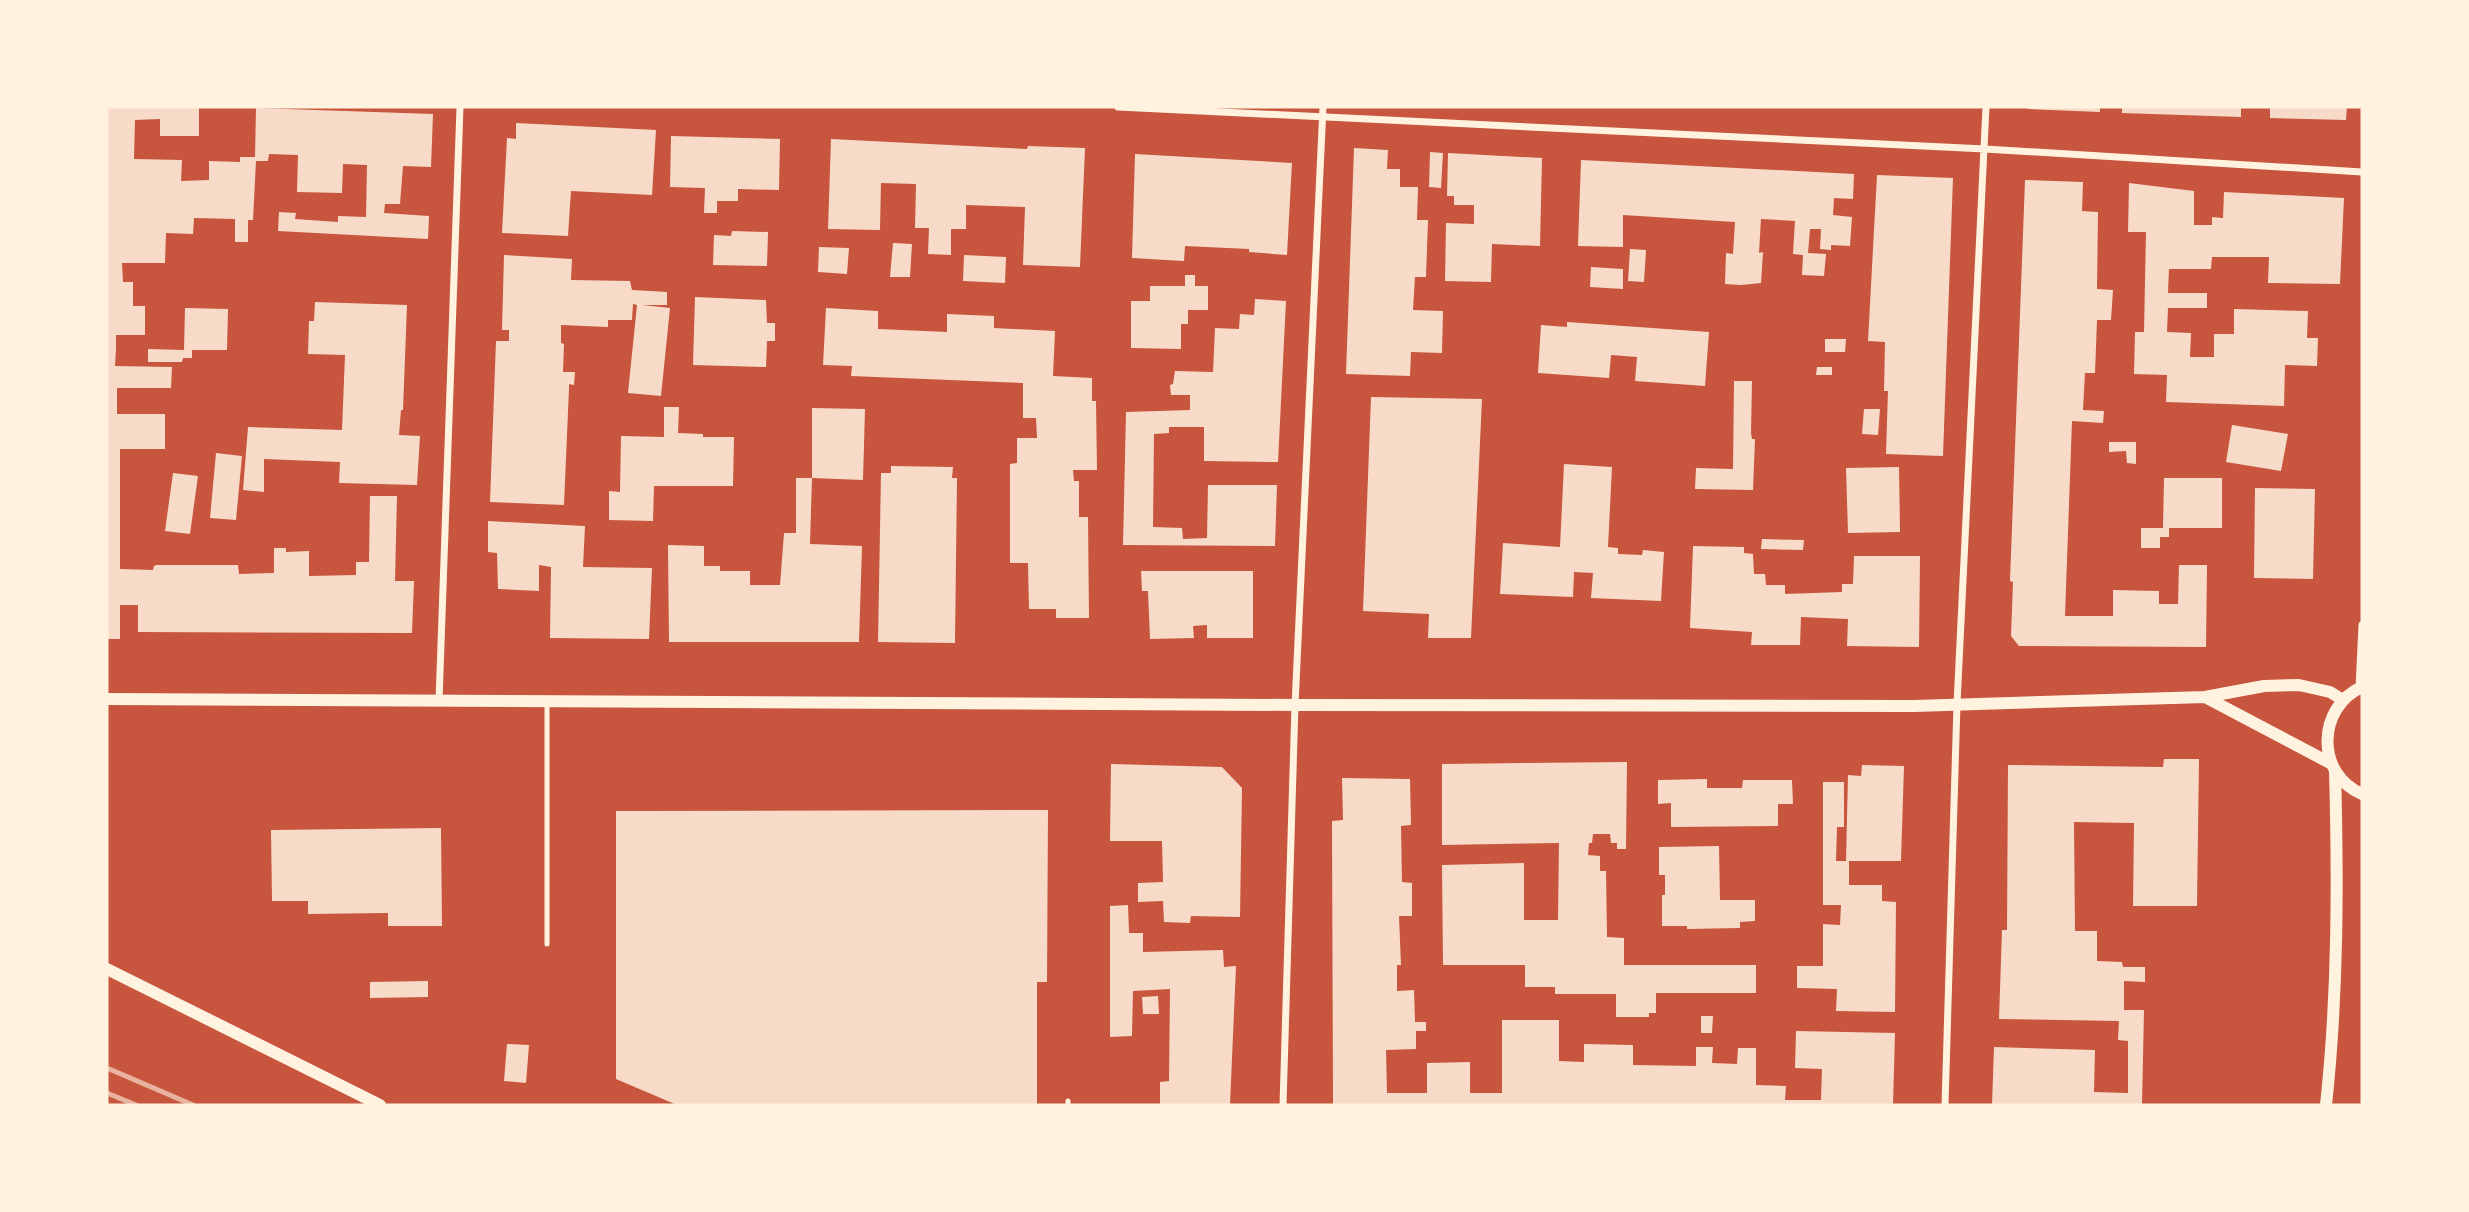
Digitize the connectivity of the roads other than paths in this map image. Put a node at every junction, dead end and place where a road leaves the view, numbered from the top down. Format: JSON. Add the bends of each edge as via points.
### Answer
{"nodes":[{"id":1,"x":460,"y":107,"type":"edge"},
{"id":2,"x":1118,"y":107,"type":"edge"},
{"id":3,"x":1323,"y":107,"type":"edge"},
{"id":4,"x":1986,"y":107,"type":"edge"},
{"id":5,"x":1322,"y":118,"type":"junction"},
{"id":6,"x":1985,"y":149,"type":"junction"},
{"id":7,"x":2362,"y":172,"type":"edge"},
{"id":8,"x":2362,"y":625,"type":"edge"},
{"id":9,"x":2361,"y":688,"type":"edge"},
{"id":10,"x":2205,"y":697,"type":"junction"},
{"id":11,"x":107,"y":699,"type":"edge"},
{"id":12,"x":2343,"y":699,"type":"junction"},
{"id":13,"x":439,"y":702,"type":"junction"},
{"id":14,"x":547,"y":702,"type":"junction"},
{"id":15,"x":1957,"y":704,"type":"junction"},
{"id":16,"x":1295,"y":705,"type":"junction"},
{"id":17,"x":2333,"y":767,"type":"junction"},
{"id":18,"x":2362,"y":794,"type":"edge"},
{"id":19,"x":547,"y":944,"type":"dead end"},
{"id":20,"x":107,"y":969,"type":"edge"},
{"id":21,"x":380,"y":1105,"type":"edge"},
{"id":22,"x":1283,"y":1105,"type":"edge"},
{"id":23,"x":1945,"y":1105,"type":"edge"},
{"id":24,"x":2326,"y":1105,"type":"edge"}],
"edges":[{"from":1,"to":13,"type":"street"},
{"from":2,"to":5,"type":"street"},
{"from":3,"to":5,"type":"street"},
{"from":4,"to":6,"type":"street"},
{"from":5,"to":6,"type":"street"},
{"from":5,"to":16,"type":"street"},
{"from":6,"to":7,"type":"street"},
{"from":6,"to":15,"type":"street"},
{"from":8,"to":9,"type":"street"},
{"from":9,"to":12,"type":"street"},
{"from":10,"to":12,"type":"street","via":[[2299,685]]},
{"from":10,"to":15,"type":"street"},
{"from":10,"to":17,"type":"street"},
{"from":11,"to":13,"type":"street"},
{"from":12,"to":17,"type":"street","via":[[2328,730]]},
{"from":13,"to":14,"type":"street"},
{"from":14,"to":16,"type":"street"},
{"from":14,"to":19,"type":"lane"},
{"from":15,"to":16,"type":"street"},
{"from":15,"to":23,"type":"street"},
{"from":16,"to":22,"type":"street"},
{"from":17,"to":18,"type":"street","via":[[2348,786]]},
{"from":17,"to":24,"type":"street","via":[[2336,951]]},
{"from":20,"to":21,"type":"street"}]}
